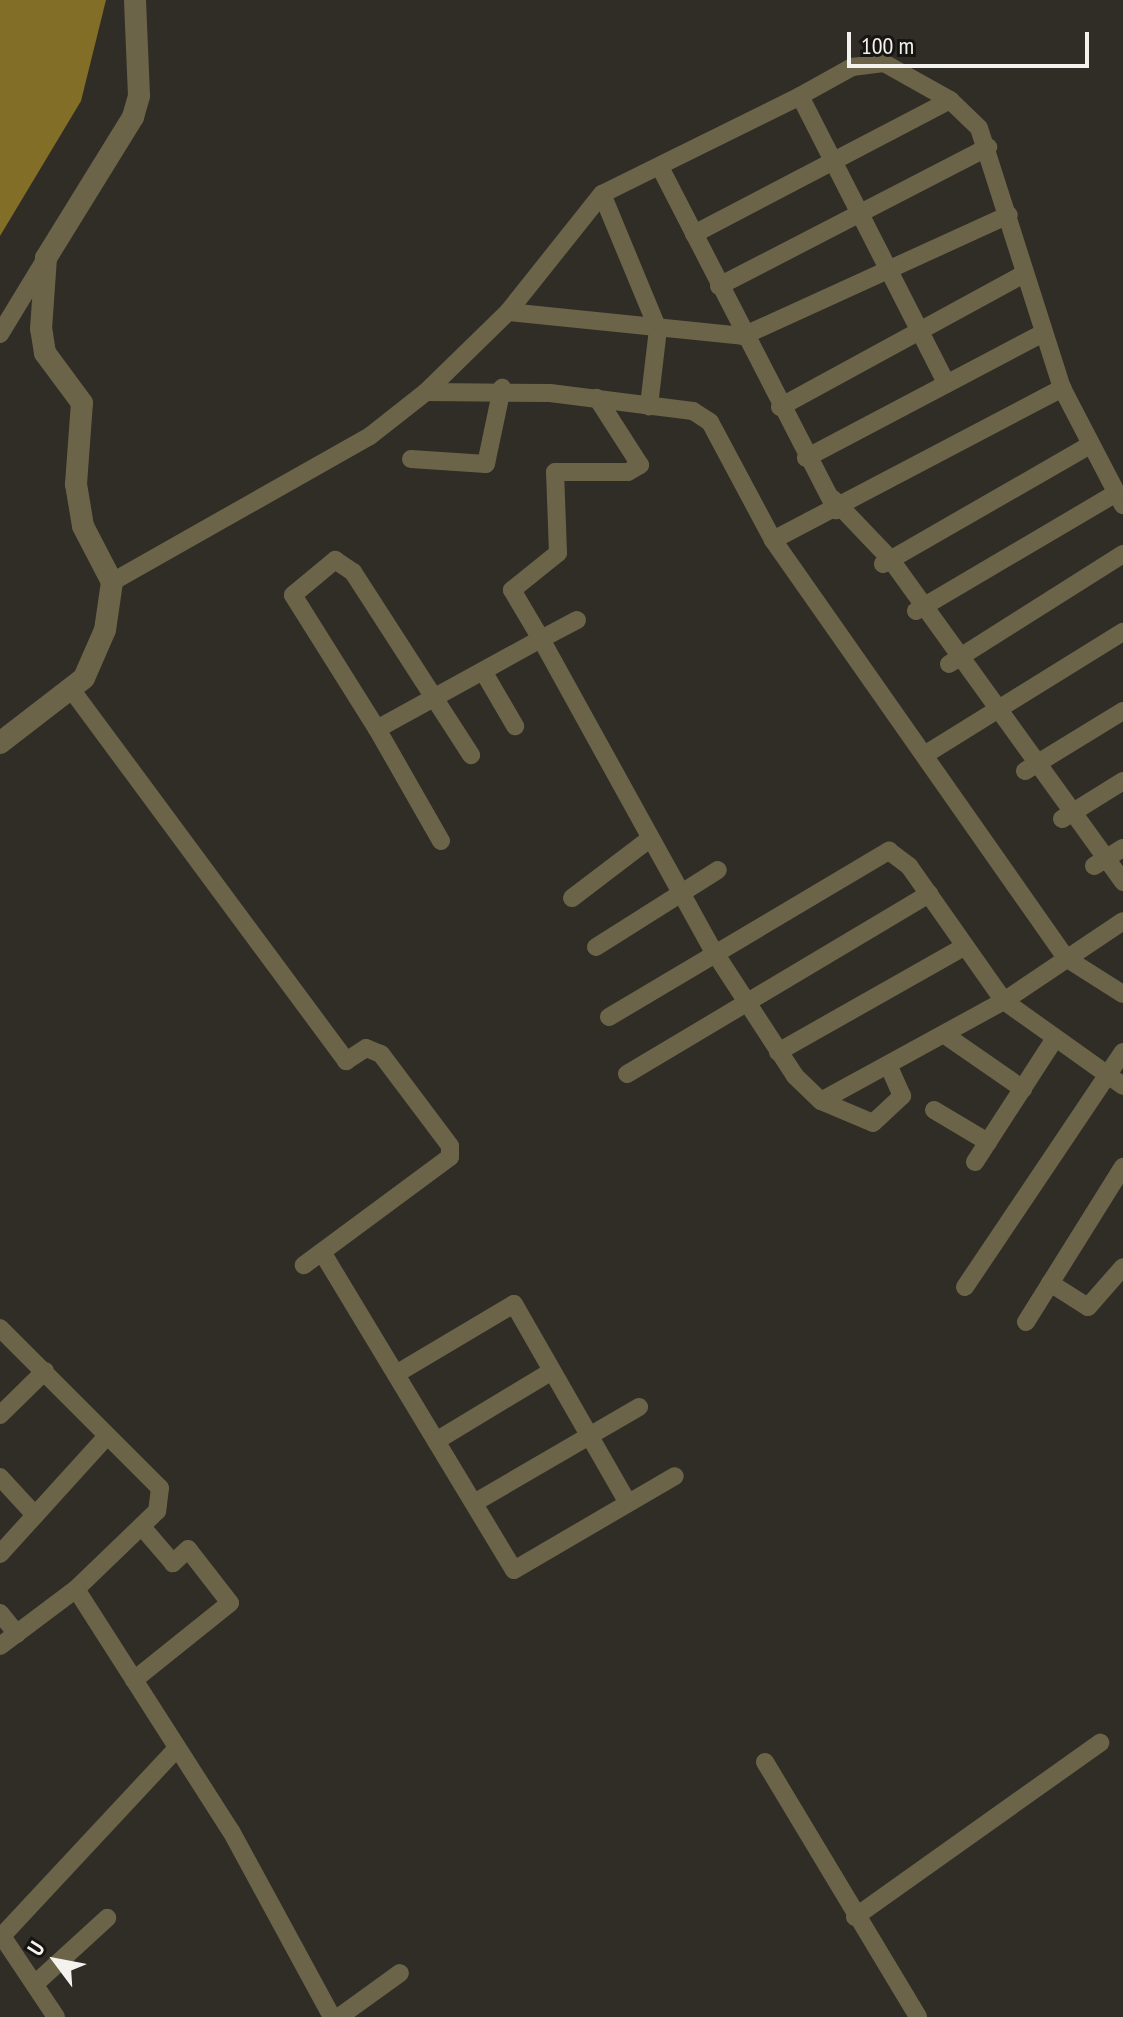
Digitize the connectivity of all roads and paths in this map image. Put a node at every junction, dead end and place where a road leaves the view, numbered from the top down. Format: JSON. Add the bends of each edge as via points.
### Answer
{"nodes":[{"id":1,"x":135,"y":0,"type":"edge"},
{"id":2,"x":800,"y":96,"type":"junction"},
{"id":3,"x":950,"y":100,"type":"junction"},
{"id":4,"x":988,"y":147,"type":"junction"},
{"id":5,"x":831,"y":158,"type":"junction"},
{"id":6,"x":660,"y":167,"type":"junction"},
{"id":7,"x":602,"y":194,"type":"junction"},
{"id":8,"x":856,"y":214,"type":"junction"},
{"id":9,"x":1009,"y":215,"type":"junction"},
{"id":10,"x":694,"y":234,"type":"junction"},
{"id":11,"x":46,"y":258,"type":"junction"},
{"id":12,"x":884,"y":272,"type":"junction"},
{"id":13,"x":1022,"y":275,"type":"junction"},
{"id":14,"x":719,"y":286,"type":"junction"},
{"id":15,"x":508,"y":312,"type":"junction"},
{"id":16,"x":658,"y":329,"type":"junction"},
{"id":17,"x":0,"y":334,"type":"edge"},
{"id":18,"x":1041,"y":334,"type":"junction"},
{"id":19,"x":918,"y":335,"type":"junction"},
{"id":20,"x":743,"y":336,"type":"junction"},
{"id":21,"x":947,"y":384,"type":"junction"},
{"id":22,"x":502,"y":388,"type":"junction"},
{"id":23,"x":1062,"y":388,"type":"junction"},
{"id":24,"x":426,"y":392,"type":"junction"},
{"id":25,"x":597,"y":398,"type":"junction"},
{"id":26,"x":649,"y":406,"type":"junction"},
{"id":27,"x":780,"y":407,"type":"junction"},
{"id":28,"x":1090,"y":445,"type":"junction"},
{"id":29,"x":806,"y":458,"type":"junction"},
{"id":30,"x":411,"y":459,"type":"dead end"},
{"id":31,"x":1120,"y":499,"type":"edge"},
{"id":32,"x":838,"y":505,"type":"junction"},
{"id":33,"x":773,"y":540,"type":"junction"},
{"id":34,"x":1123,"y":554,"type":"edge"},
{"id":35,"x":886,"y":563,"type":"junction"},
{"id":36,"x":109,"y":574,"type":"junction"},
{"id":37,"x":919,"y":609,"type":"junction"},
{"id":38,"x":577,"y":620,"type":"dead end"},
{"id":39,"x":1123,"y":632,"type":"edge"},
{"id":40,"x":541,"y":639,"type":"junction"},
{"id":41,"x":954,"y":660,"type":"junction"},
{"id":42,"x":483,"y":671,"type":"junction"},
{"id":43,"x":71,"y":689,"type":"junction"},
{"id":44,"x":434,"y":698,"type":"junction"},
{"id":45,"x":998,"y":711,"type":"junction"},
{"id":46,"x":1123,"y":711,"type":"edge"},
{"id":47,"x":515,"y":726,"type":"dead end"},
{"id":48,"x":377,"y":729,"type":"junction"},
{"id":49,"x":0,"y":743,"type":"edge"},
{"id":50,"x":926,"y":754,"type":"junction"},
{"id":51,"x":471,"y":755,"type":"dead end"},
{"id":52,"x":1032,"y":767,"type":"junction"},
{"id":53,"x":1123,"y":781,"type":"edge"},
{"id":54,"x":1067,"y":816,"type":"junction"},
{"id":55,"x":648,"y":840,"type":"junction"},
{"id":56,"x":441,"y":841,"type":"dead end"},
{"id":57,"x":1123,"y":848,"type":"edge"},
{"id":58,"x":1100,"y":862,"type":"junction"},
{"id":59,"x":718,"y":870,"type":"dead end"},
{"id":60,"x":1123,"y":882,"type":"edge"},
{"id":61,"x":680,"y":894,"type":"junction"},
{"id":62,"x":929,"y":894,"type":"junction"},
{"id":63,"x":572,"y":898,"type":"dead end"},
{"id":64,"x":1123,"y":921,"type":"edge"},
{"id":65,"x":965,"y":946,"type":"junction"},
{"id":66,"x":596,"y":947,"type":"dead end"},
{"id":67,"x":716,"y":954,"type":"junction"},
{"id":68,"x":1066,"y":958,"type":"junction"},
{"id":69,"x":1123,"y":994,"type":"edge"},
{"id":70,"x":1004,"y":1001,"type":"junction"},
{"id":71,"x":747,"y":1003,"type":"junction"},
{"id":72,"x":609,"y":1017,"type":"dead end"},
{"id":73,"x":945,"y":1035,"type":"junction"},
{"id":74,"x":1054,"y":1040,"type":"junction"},
{"id":75,"x":778,"y":1052,"type":"junction"},
{"id":76,"x":1123,"y":1052,"type":"edge"},
{"id":77,"x":888,"y":1065,"type":"junction"},
{"id":78,"x":627,"y":1074,"type":"dead end"},
{"id":79,"x":1115,"y":1081,"type":"edge"},
{"id":80,"x":1023,"y":1089,"type":"junction"},
{"id":81,"x":821,"y":1101,"type":"junction"},
{"id":82,"x":934,"y":1110,"type":"dead end"},
{"id":83,"x":988,"y":1142,"type":"junction"},
{"id":84,"x":975,"y":1162,"type":"dead end"},
{"id":85,"x":1123,"y":1167,"type":"edge"},
{"id":86,"x":322,"y":1252,"type":"junction"},
{"id":87,"x":304,"y":1265,"type":"dead end"},
{"id":88,"x":1123,"y":1267,"type":"edge"},
{"id":89,"x":1050,"y":1283,"type":"junction"},
{"id":90,"x":965,"y":1287,"type":"dead end"},
{"id":91,"x":1026,"y":1322,"type":"dead end"},
{"id":92,"x":0,"y":1328,"type":"edge"},
{"id":93,"x":45,"y":1371,"type":"junction"},
{"id":94,"x":552,"y":1371,"type":"junction"},
{"id":95,"x":396,"y":1374,"type":"junction"},
{"id":96,"x":639,"y":1407,"type":"dead end"},
{"id":97,"x":0,"y":1415,"type":"edge"},
{"id":98,"x":589,"y":1435,"type":"junction"},
{"id":99,"x":106,"y":1437,"type":"junction"},
{"id":100,"x":436,"y":1441,"type":"junction"},
{"id":101,"x":675,"y":1476,"type":"dead end"},
{"id":102,"x":0,"y":1477,"type":"edge"},
{"id":103,"x":474,"y":1503,"type":"junction"},
{"id":104,"x":628,"y":1503,"type":"junction"},
{"id":105,"x":35,"y":1515,"type":"junction"},
{"id":106,"x":142,"y":1527,"type":"junction"},
{"id":107,"x":0,"y":1554,"type":"edge"},
{"id":108,"x":76,"y":1589,"type":"junction"},
{"id":109,"x":0,"y":1613,"type":"edge"},
{"id":110,"x":17,"y":1634,"type":"junction"},
{"id":111,"x":0,"y":1646,"type":"edge"},
{"id":112,"x":134,"y":1680,"type":"junction"},
{"id":113,"x":1100,"y":1743,"type":"dead end"},
{"id":114,"x":176,"y":1749,"type":"junction"},
{"id":115,"x":765,"y":1762,"type":"dead end"},
{"id":116,"x":855,"y":1917,"type":"junction"},
{"id":117,"x":107,"y":1918,"type":"dead end"},
{"id":118,"x":1,"y":1937,"type":"edge"},
{"id":119,"x":400,"y":1973,"type":"dead end"},
{"id":120,"x":35,"y":1984,"type":"junction"},
{"id":121,"x":56,"y":2017,"type":"edge"},
{"id":122,"x":332,"y":2017,"type":"edge"},
{"id":123,"x":339,"y":2017,"type":"edge"},
{"id":124,"x":918,"y":2017,"type":"edge"}],
"edges":[{"from":1,"to":11,"type":"street","via":[[139,96],[133,117]]},
{"from":2,"to":3,"type":"street","via":[[852,67],[884,63]]},
{"from":2,"to":5,"type":"street"},
{"from":2,"to":6,"type":"street"},
{"from":3,"to":4,"type":"street"},
{"from":3,"to":5,"type":"street"},
{"from":4,"to":8,"type":"street"},
{"from":4,"to":9,"type":"street"},
{"from":5,"to":8,"type":"street"},
{"from":5,"to":10,"type":"street"},
{"from":6,"to":7,"type":"street"},
{"from":6,"to":10,"type":"street"},
{"from":7,"to":15,"type":"street"},
{"from":7,"to":16,"type":"street"},
{"from":8,"to":12,"type":"street"},
{"from":8,"to":14,"type":"street"},
{"from":9,"to":12,"type":"street"},
{"from":9,"to":13,"type":"street"},
{"from":10,"to":14,"type":"street"},
{"from":11,"to":17,"type":"street"},
{"from":11,"to":36,"type":"street","via":[[42,348],[82,403],[79,509]]},
{"from":12,"to":19,"type":"street"},
{"from":12,"to":20,"type":"street"},
{"from":13,"to":18,"type":"street"},
{"from":13,"to":19,"type":"street"},
{"from":14,"to":20,"type":"street"},
{"from":15,"to":16,"type":"street"},
{"from":15,"to":24,"type":"street"},
{"from":16,"to":20,"type":"street"},
{"from":16,"to":26,"type":"street"},
{"from":18,"to":21,"type":"street"},
{"from":18,"to":23,"type":"street"},
{"from":19,"to":21,"type":"street"},
{"from":19,"to":27,"type":"street"},
{"from":20,"to":27,"type":"street"},
{"from":21,"to":29,"type":"street"},
{"from":22,"to":24,"type":"street"},
{"from":22,"to":25,"type":"street"},
{"from":22,"to":30,"type":"street","via":[[486,464]]},
{"from":23,"to":28,"type":"street"},
{"from":23,"to":32,"type":"street"},
{"from":24,"to":36,"type":"street","via":[[370,436]]},
{"from":25,"to":26,"type":"street"},
{"from":25,"to":40,"type":"street","via":[[640,465],[628,472],[555,472],[558,553],[512,590]]},
{"from":26,"to":33,"type":"street","via":[[693,411],[710,422]]},
{"from":27,"to":29,"type":"street"},
{"from":28,"to":31,"type":"street"},
{"from":28,"to":35,"type":"street"},
{"from":29,"to":32,"type":"street"},
{"from":31,"to":37,"type":"street"},
{"from":32,"to":33,"type":"street"},
{"from":32,"to":35,"type":"street"},
{"from":33,"to":50,"type":"street"},
{"from":34,"to":41,"type":"street"},
{"from":35,"to":37,"type":"street"},
{"from":36,"to":43,"type":"street","via":[[101,645]]},
{"from":37,"to":41,"type":"street"},
{"from":38,"to":40,"type":"street"},
{"from":39,"to":45,"type":"street"},
{"from":40,"to":42,"type":"street"},
{"from":40,"to":55,"type":"street"},
{"from":41,"to":45,"type":"street"},
{"from":42,"to":44,"type":"street"},
{"from":42,"to":47,"type":"street"},
{"from":43,"to":49,"type":"street"},
{"from":43,"to":86,"type":"street","via":[[346,1061],[366,1048],[381,1054],[450,1146],[450,1157]]},
{"from":44,"to":48,"type":"street"},
{"from":44,"to":48,"type":"street","via":[[353,572],[335,560],[293,595]]},
{"from":44,"to":51,"type":"street"},
{"from":45,"to":50,"type":"street"},
{"from":45,"to":52,"type":"street"},
{"from":46,"to":52,"type":"street"},
{"from":48,"to":56,"type":"street"},
{"from":50,"to":68,"type":"street"},
{"from":52,"to":54,"type":"street"},
{"from":53,"to":54,"type":"street"},
{"from":54,"to":58,"type":"street"},
{"from":55,"to":61,"type":"street"},
{"from":55,"to":63,"type":"street"},
{"from":57,"to":58,"type":"street"},
{"from":58,"to":60,"type":"street"},
{"from":59,"to":61,"type":"street"},
{"from":61,"to":66,"type":"street"},
{"from":61,"to":67,"type":"street"},
{"from":62,"to":65,"type":"street"},
{"from":62,"to":67,"type":"street","via":[[889,851]]},
{"from":62,"to":71,"type":"street"},
{"from":64,"to":68,"type":"street"},
{"from":65,"to":70,"type":"street"},
{"from":65,"to":75,"type":"street"},
{"from":67,"to":71,"type":"street"},
{"from":67,"to":72,"type":"street"},
{"from":68,"to":69,"type":"street"},
{"from":68,"to":70,"type":"street"},
{"from":70,"to":73,"type":"street"},
{"from":70,"to":74,"type":"street"},
{"from":71,"to":75,"type":"street"},
{"from":71,"to":78,"type":"street"},
{"from":73,"to":77,"type":"street"},
{"from":73,"to":80,"type":"street"},
{"from":74,"to":79,"type":"street"},
{"from":74,"to":80,"type":"street"},
{"from":75,"to":81,"type":"street"},
{"from":76,"to":79,"type":"street"},
{"from":77,"to":81,"type":"street"},
{"from":77,"to":81,"type":"street","via":[[902,1096],[873,1123]]},
{"from":79,"to":90,"type":"street"},
{"from":80,"to":83,"type":"street"},
{"from":82,"to":83,"type":"street"},
{"from":83,"to":84,"type":"street"},
{"from":85,"to":89,"type":"street"},
{"from":86,"to":87,"type":"street"},
{"from":86,"to":95,"type":"street"},
{"from":88,"to":89,"type":"street","via":[[1088,1307]]},
{"from":89,"to":91,"type":"street"},
{"from":92,"to":93,"type":"street"},
{"from":93,"to":97,"type":"street"},
{"from":93,"to":99,"type":"street"},
{"from":94,"to":95,"type":"street","via":[[514,1304]]},
{"from":94,"to":98,"type":"street"},
{"from":94,"to":100,"type":"street"},
{"from":95,"to":100,"type":"street"},
{"from":96,"to":98,"type":"street"},
{"from":98,"to":103,"type":"street"},
{"from":98,"to":104,"type":"street"},
{"from":99,"to":105,"type":"street"},
{"from":99,"to":106,"type":"street","via":[[160,1488],[157,1511]]},
{"from":100,"to":103,"type":"street"},
{"from":101,"to":104,"type":"street"},
{"from":102,"to":105,"type":"street"},
{"from":103,"to":104,"type":"street","via":[[514,1570]]},
{"from":105,"to":107,"type":"street"},
{"from":106,"to":108,"type":"street"},
{"from":106,"to":112,"type":"street","via":[[173,1563],[188,1549],[230,1603]]},
{"from":108,"to":110,"type":"street"},
{"from":108,"to":112,"type":"street"},
{"from":109,"to":110,"type":"street"},
{"from":110,"to":111,"type":"street"},
{"from":112,"to":114,"type":"street"},
{"from":113,"to":116,"type":"street"},
{"from":114,"to":118,"type":"street"},
{"from":114,"to":122,"type":"street","via":[[254,1871]]},
{"from":115,"to":116,"type":"street"},
{"from":116,"to":124,"type":"street"},
{"from":117,"to":120,"type":"street"},
{"from":118,"to":120,"type":"street"},
{"from":119,"to":123,"type":"street"},
{"from":120,"to":121,"type":"street"}]}
